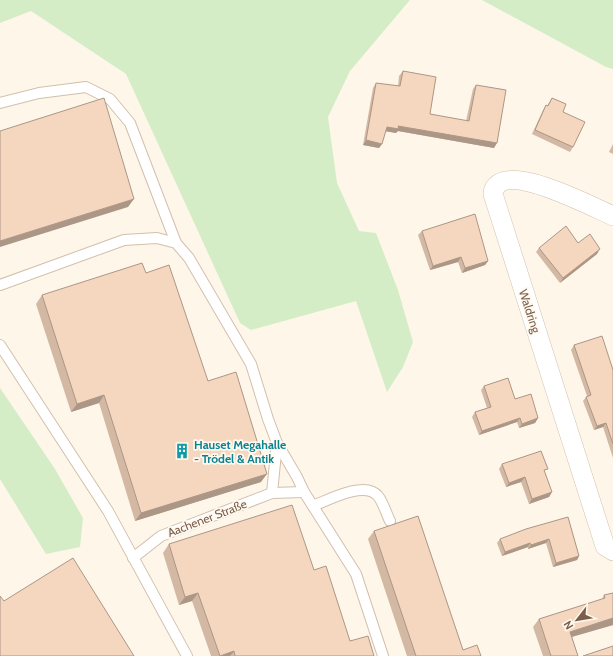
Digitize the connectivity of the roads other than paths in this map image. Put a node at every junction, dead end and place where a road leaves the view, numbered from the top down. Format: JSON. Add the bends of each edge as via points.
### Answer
{"nodes":[{"id":1,"x":0,"y":103,"type":"edge"},
{"id":2,"x":613,"y":216,"type":"edge"},
{"id":3,"x":176,"y":243,"type":"junction"},
{"id":4,"x":0,"y":285,"type":"edge"},
{"id":5,"x":0,"y":345,"type":"edge"},
{"id":6,"x":277,"y":443,"type":"junction"},
{"id":7,"x":304,"y":492,"type":"junction"},
{"id":8,"x":272,"y":493,"type":"junction"},
{"id":9,"x":313,"y":506,"type":"junction"},
{"id":10,"x":390,"y":521,"type":"dead end"},
{"id":11,"x":613,"y":551,"type":"edge"},
{"id":12,"x":132,"y":558,"type":"junction"},
{"id":13,"x":187,"y":656,"type":"edge"},
{"id":14,"x":383,"y":656,"type":"edge"}],
"edges":[{"from":1,"to":3,"type":"lane","via":[[39,93],[86,87],[110,99],[130,123]]},
{"from":2,"to":11,"type":"street","name":"Waldring","via":[[546,186],[517,179],[502,181],[496,186],[493,194],[605,546]]},
{"from":3,"to":4,"type":"lane","via":[[157,238],[124,240]]},
{"from":3,"to":6,"type":"lane","via":[[189,258],[251,364]]},
{"from":5,"to":12,"type":"lane","via":[[108,511]]},
{"from":6,"to":7,"type":"lane"},
{"from":6,"to":8,"type":"lane"},
{"from":7,"to":8,"type":"lane","name":"Aachener Straße"},
{"from":7,"to":9,"type":"lane"},
{"from":8,"to":12,"type":"lane","name":"Aachener Straße","via":[[161,536]]},
{"from":9,"to":10,"type":"lane","via":[[355,490],[369,489],[377,495]]},
{"from":9,"to":14,"type":"lane","via":[[356,574]]},
{"from":12,"to":13,"type":"lane"}]}
